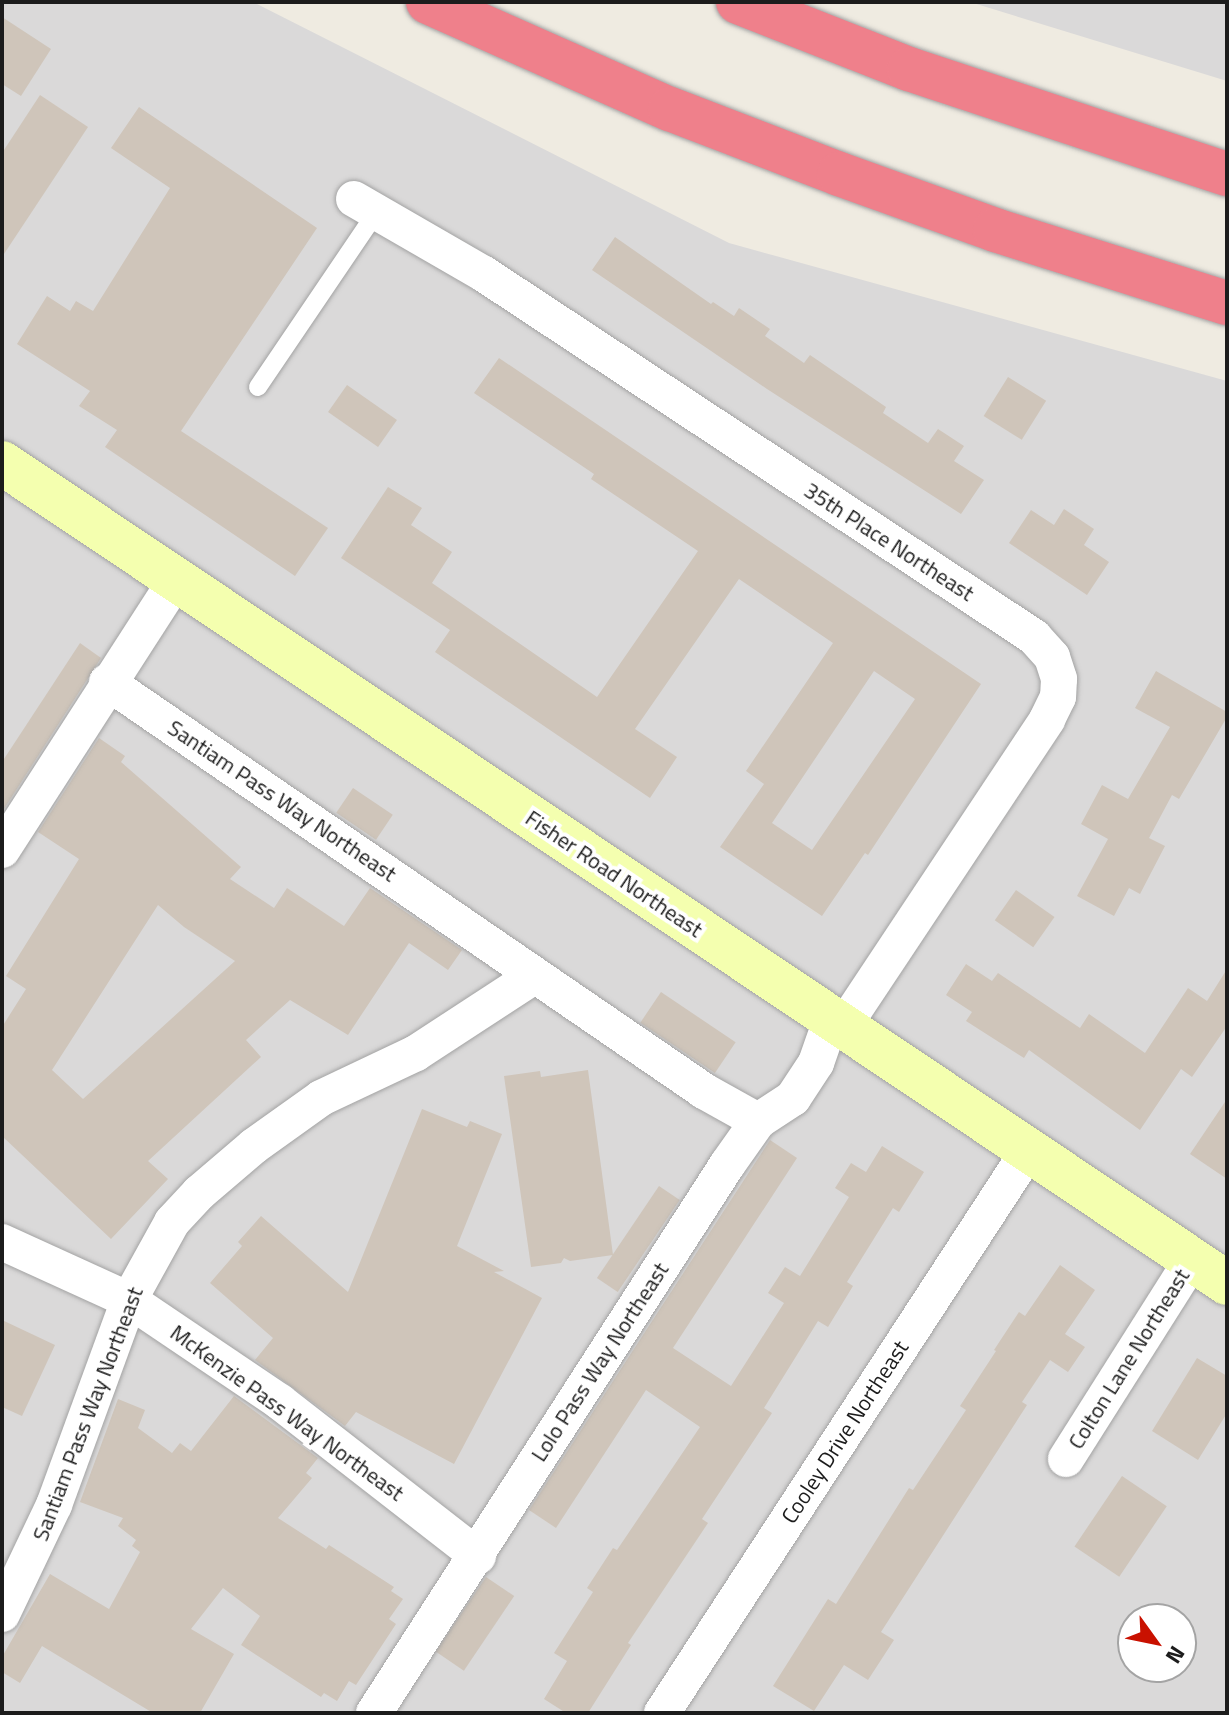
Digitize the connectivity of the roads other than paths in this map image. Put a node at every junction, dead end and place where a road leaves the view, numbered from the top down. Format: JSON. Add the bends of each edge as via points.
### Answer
{"nodes":[{"id":1,"x":428,"y":2,"type":"edge"},
{"id":2,"x":738,"y":2,"type":"edge"},
{"id":3,"x":1227,"y":174,"type":"edge"},
{"id":4,"x":365,"y":205,"type":"joint"},
{"id":5,"x":1227,"y":303,"type":"edge"},
{"id":6,"x":258,"y":387,"type":"dead end"},
{"id":7,"x":2,"y":463,"type":"edge"},
{"id":8,"x":176,"y":580,"type":"junction"},
{"id":9,"x":107,"y":682,"type":"junction"},
{"id":10,"x":2,"y":850,"type":"edge"},
{"id":11,"x":534,"y":976,"type":"junction"},
{"id":12,"x":837,"y":1024,"type":"junction"},
{"id":13,"x":758,"y":1121,"type":"junction"},
{"id":14,"x":1029,"y":1150,"type":"junction"},
{"id":15,"x":2,"y":1242,"type":"edge"},
{"id":16,"x":1210,"y":1271,"type":"edge"},
{"id":17,"x":129,"y":1300,"type":"junction"},
{"id":18,"x":1066,"y":1459,"type":"dead end"},
{"id":19,"x":478,"y":1556,"type":"junction"},
{"id":20,"x":2,"y":1614,"type":"edge"},
{"id":21,"x":374,"y":1713,"type":"edge"},
{"id":22,"x":662,"y":1713,"type":"edge"}],
"edges":[{"from":1,"to":5,"type":"highway","via":[[670,109],[839,174]]},
{"from":2,"to":3,"type":"highway","via":[[909,69]]},
{"from":4,"to":6,"type":"lane"},
{"from":4,"to":12,"type":"street","name":"35th Place Northeast","via":[[484,274],[1034,637],[1052,657],[1058,697],[1047,720]]},
{"from":7,"to":8,"type":"street","name":"Fisher Road Northeast"},
{"from":8,"to":9,"type":"street"},
{"from":8,"to":12,"type":"street","name":"Fisher Road Northeast"},
{"from":9,"to":10,"type":"street"},
{"from":9,"to":11,"type":"street","name":"Santiam Pass Way Northeast"},
{"from":11,"to":13,"type":"street","name":"Santiam Pass Way Northeast","via":[[704,1091]]},
{"from":11,"to":17,"type":"street","name":"Santiam Pass Way Northeast","via":[[416,1053],[321,1098],[254,1146],[172,1222]]},
{"from":12,"to":13,"type":"street","name":"Lolo Pass Way Northeast","via":[[793,1098]]},
{"from":12,"to":14,"type":"street","name":"Fisher Road Northeast"},
{"from":13,"to":19,"type":"street","name":"Lolo Pass Way Northeast"},
{"from":14,"to":16,"type":"street","name":"Fisher Road Northeast"},
{"from":14,"to":22,"type":"street","name":"Cooley Drive Northeast"},
{"from":15,"to":17,"type":"street","name":"McKenzie Pass Way Northeast"},
{"from":16,"to":18,"type":"street","name":"Colton Lane Northeast"},
{"from":17,"to":19,"type":"street","name":"McKenzie Pass Way Northeast","via":[[280,1402]]},
{"from":17,"to":20,"type":"street","name":"Santiam Pass Way Northeast","via":[[54,1505]]},
{"from":19,"to":21,"type":"street","name":"Lolo Pass Way Northeast"}]}
